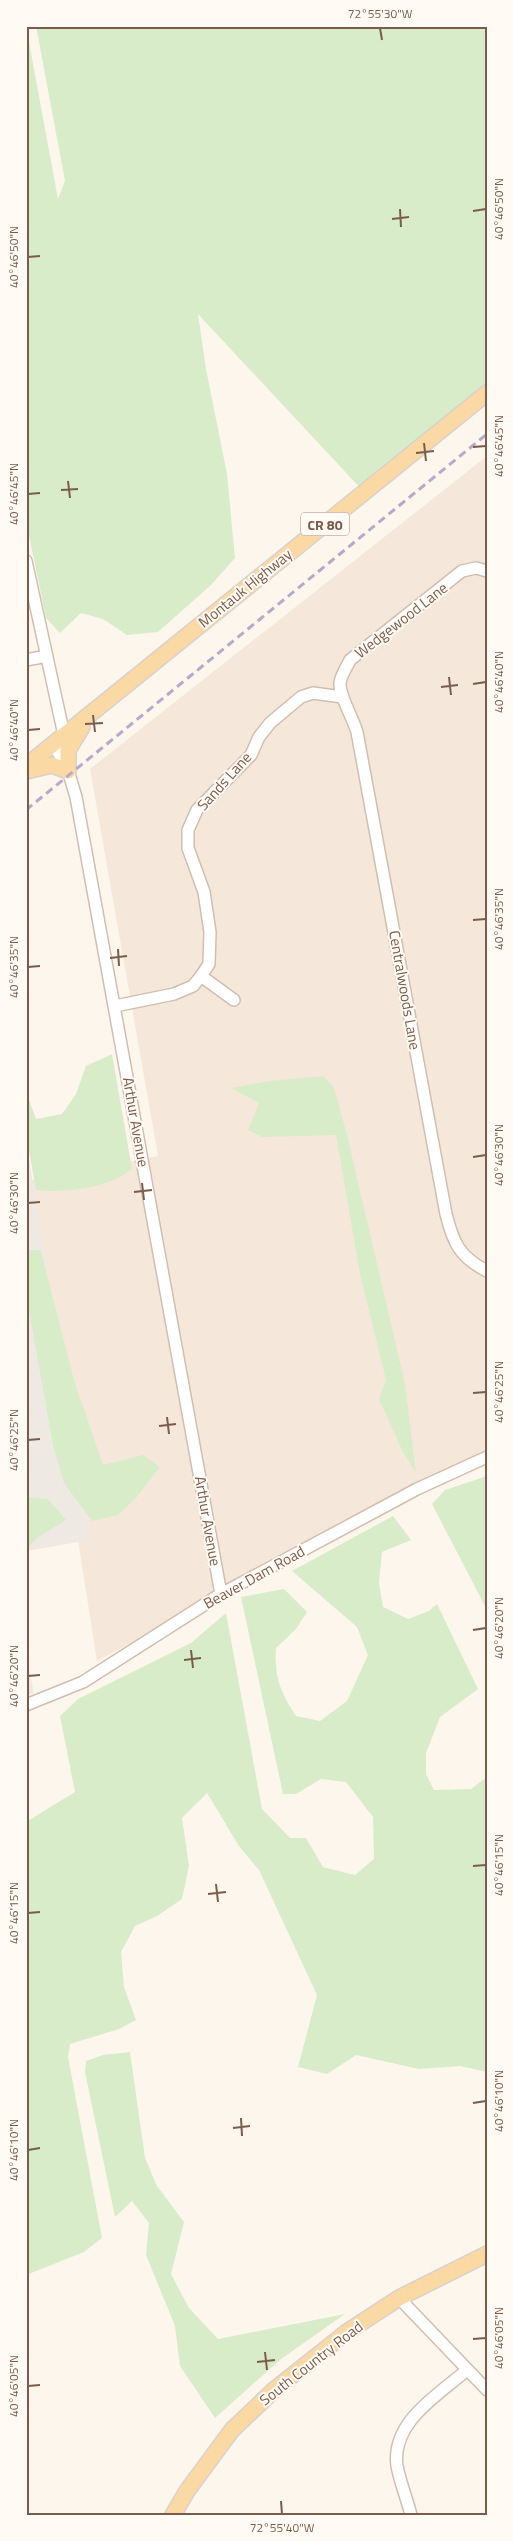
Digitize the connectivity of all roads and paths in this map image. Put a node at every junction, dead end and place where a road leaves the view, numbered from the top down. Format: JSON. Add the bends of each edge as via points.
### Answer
{"nodes":[{"id":1,"x":487,"y":392,"type":"edge"},
{"id":2,"x":26,"y":561,"type":"edge"},
{"id":3,"x":487,"y":571,"type":"edge"},
{"id":4,"x":47,"y":656,"type":"junction"},
{"id":5,"x":26,"y":660,"type":"edge"},
{"id":6,"x":342,"y":697,"type":"junction"},
{"id":7,"x":96,"y":709,"type":"junction"},
{"id":8,"x":58,"y":740,"type":"junction"},
{"id":9,"x":26,"y":766,"type":"edge"},
{"id":10,"x":26,"y":771,"type":"edge"},
{"id":11,"x":68,"y":771,"type":"junction"},
{"id":12,"x":201,"y":976,"type":"junction"},
{"id":13,"x":234,"y":1000,"type":"dead end"},
{"id":14,"x":115,"y":1006,"type":"junction"},
{"id":15,"x":487,"y":1271,"type":"edge"},
{"id":16,"x":487,"y":1457,"type":"edge"},
{"id":17,"x":221,"y":1594,"type":"junction"},
{"id":18,"x":26,"y":1705,"type":"edge"},
{"id":19,"x":487,"y":2254,"type":"edge"},
{"id":20,"x":399,"y":2298,"type":"junction"},
{"id":21,"x":467,"y":2370,"type":"junction"},
{"id":22,"x":487,"y":2390,"type":"edge"},
{"id":23,"x":173,"y":2515,"type":"edge"},
{"id":24,"x":412,"y":2515,"type":"edge"}],
"edges":[{"from":1,"to":7,"type":"main road","name":"Montauk Highway","number":"CR 80"},
{"from":2,"to":4,"type":"street","name":"Arthur Avenue"},
{"from":3,"to":6,"type":"street","name":"Wedgewood Lane","via":[[476,568],[462,571],[350,660],[340,682]]},
{"from":4,"to":5,"type":"street"},
{"from":4,"to":8,"type":"street","name":"Arthur Avenue"},
{"from":6,"to":12,"type":"street","name":"Sands Lane","via":[[319,693],[301,697],[270,722],[251,755],[197,810],[188,830],[188,848],[204,892],[210,932],[209,964]]},
{"from":6,"to":15,"type":"street","name":"Centralwoods Lane","via":[[357,732],[446,1214],[453,1241],[465,1257]]},
{"from":7,"to":8,"type":"main road","name":"Montauk Highway","number":"CR 80"},
{"from":7,"to":11,"type":"main road","via":[[70,746]]},
{"from":8,"to":9,"type":"main road","name":"Montauk Highway","number":"CR 80"},
{"from":8,"to":11,"type":"street","name":"Arthur Avenue"},
{"from":10,"to":11,"type":"main road","via":[[52,765]]},
{"from":11,"to":14,"type":"street","name":"Arthur Avenue","via":[[76,797]]},
{"from":12,"to":13,"type":"street"},
{"from":12,"to":14,"type":"street","via":[[193,986],[174,994]]},
{"from":14,"to":17,"type":"street","name":"Arthur Avenue"},
{"from":16,"to":17,"type":"street","name":"Beaver Dam Road","via":[[417,1489]]},
{"from":17,"to":18,"type":"street","name":"Beaver Dam Road","via":[[83,1682]]},
{"from":19,"to":20,"type":"main road","name":"South Country Road"},
{"from":20,"to":21,"type":"street"},
{"from":20,"to":23,"type":"main road","name":"South Country Road","via":[[347,2332],[274,2390],[232,2430]]},
{"from":21,"to":22,"type":"street"},
{"from":21,"to":24,"type":"street","via":[[407,2423],[398,2450],[397,2466]]}]}
